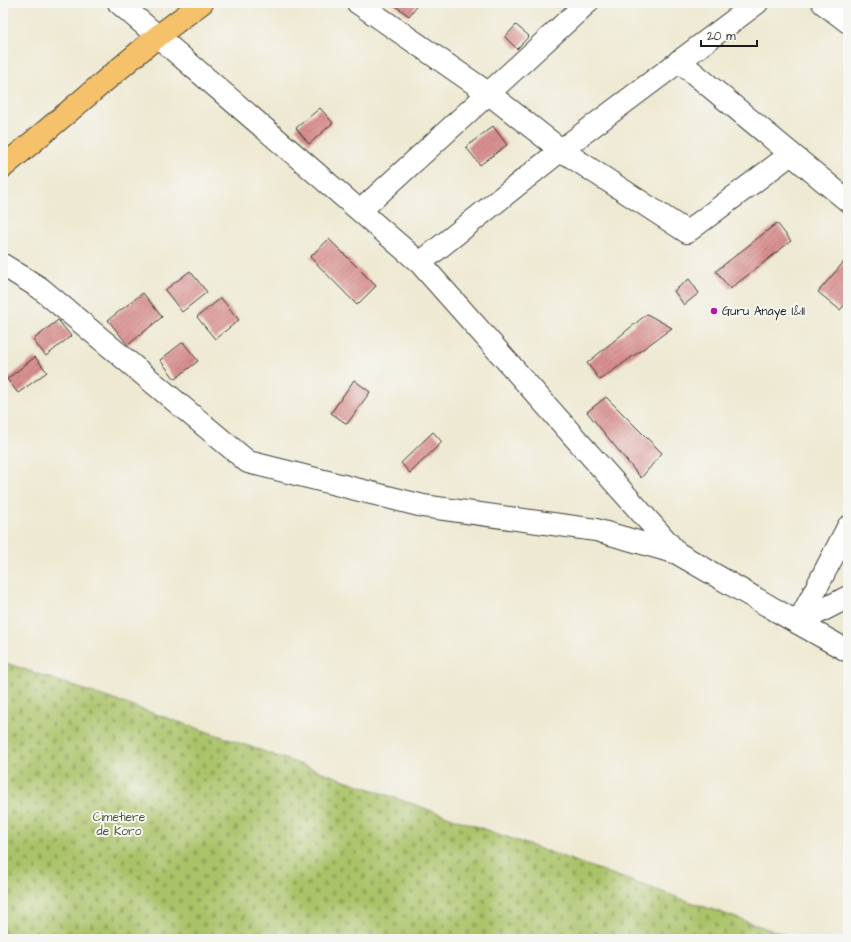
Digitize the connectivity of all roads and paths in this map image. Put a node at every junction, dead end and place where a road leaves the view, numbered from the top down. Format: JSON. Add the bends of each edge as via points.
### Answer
{"nodes":[{"id":1,"x":119,"y":3,"type":"edge"},
{"id":2,"x":202,"y":3,"type":"edge"},
{"id":3,"x":358,"y":3,"type":"edge"},
{"id":4,"x":587,"y":3,"type":"edge"},
{"id":5,"x":756,"y":3,"type":"edge"},
{"id":6,"x":823,"y":3,"type":"edge"},
{"id":7,"x":848,"y":22,"type":"edge"},
{"id":8,"x":158,"y":36,"type":"junction"},
{"id":9,"x":679,"y":61,"type":"junction"},
{"id":10,"x":488,"y":94,"type":"junction"},
{"id":11,"x":561,"y":150,"type":"junction"},
{"id":12,"x":791,"y":154,"type":"junction"},
{"id":13,"x":3,"y":167,"type":"edge"},
{"id":14,"x":848,"y":201,"type":"edge"},
{"id":15,"x":360,"y":211,"type":"junction"},
{"id":16,"x":420,"y":263,"type":"junction"},
{"id":17,"x":3,"y":265,"type":"edge"},
{"id":18,"x":848,"y":527,"type":"edge"},
{"id":19,"x":677,"y":553,"type":"junction"},
{"id":20,"x":848,"y":596,"type":"edge"},
{"id":21,"x":798,"y":623,"type":"junction"},
{"id":22,"x":848,"y":651,"type":"edge"}],
"edges":[{"from":1,"to":8,"type":"street"},
{"from":2,"to":8,"type":"main road"},
{"from":3,"to":10,"type":"street"},
{"from":4,"to":10,"type":"street"},
{"from":5,"to":9,"type":"street"},
{"from":6,"to":7,"type":"street"},
{"from":8,"to":13,"type":"main road"},
{"from":8,"to":15,"type":"street"},
{"from":9,"to":11,"type":"street"},
{"from":9,"to":12,"type":"street"},
{"from":10,"to":11,"type":"street"},
{"from":10,"to":15,"type":"street"},
{"from":11,"to":12,"type":"street","via":[[687,232]]},
{"from":11,"to":16,"type":"street"},
{"from":12,"to":14,"type":"street"},
{"from":15,"to":16,"type":"street"},
{"from":16,"to":19,"type":"street"},
{"from":17,"to":19,"type":"street","via":[[40,288],[248,462],[423,506],[596,530]]},
{"from":18,"to":21,"type":"street"},
{"from":19,"to":21,"type":"street"},
{"from":20,"to":21,"type":"street"},
{"from":21,"to":22,"type":"street"}]}
